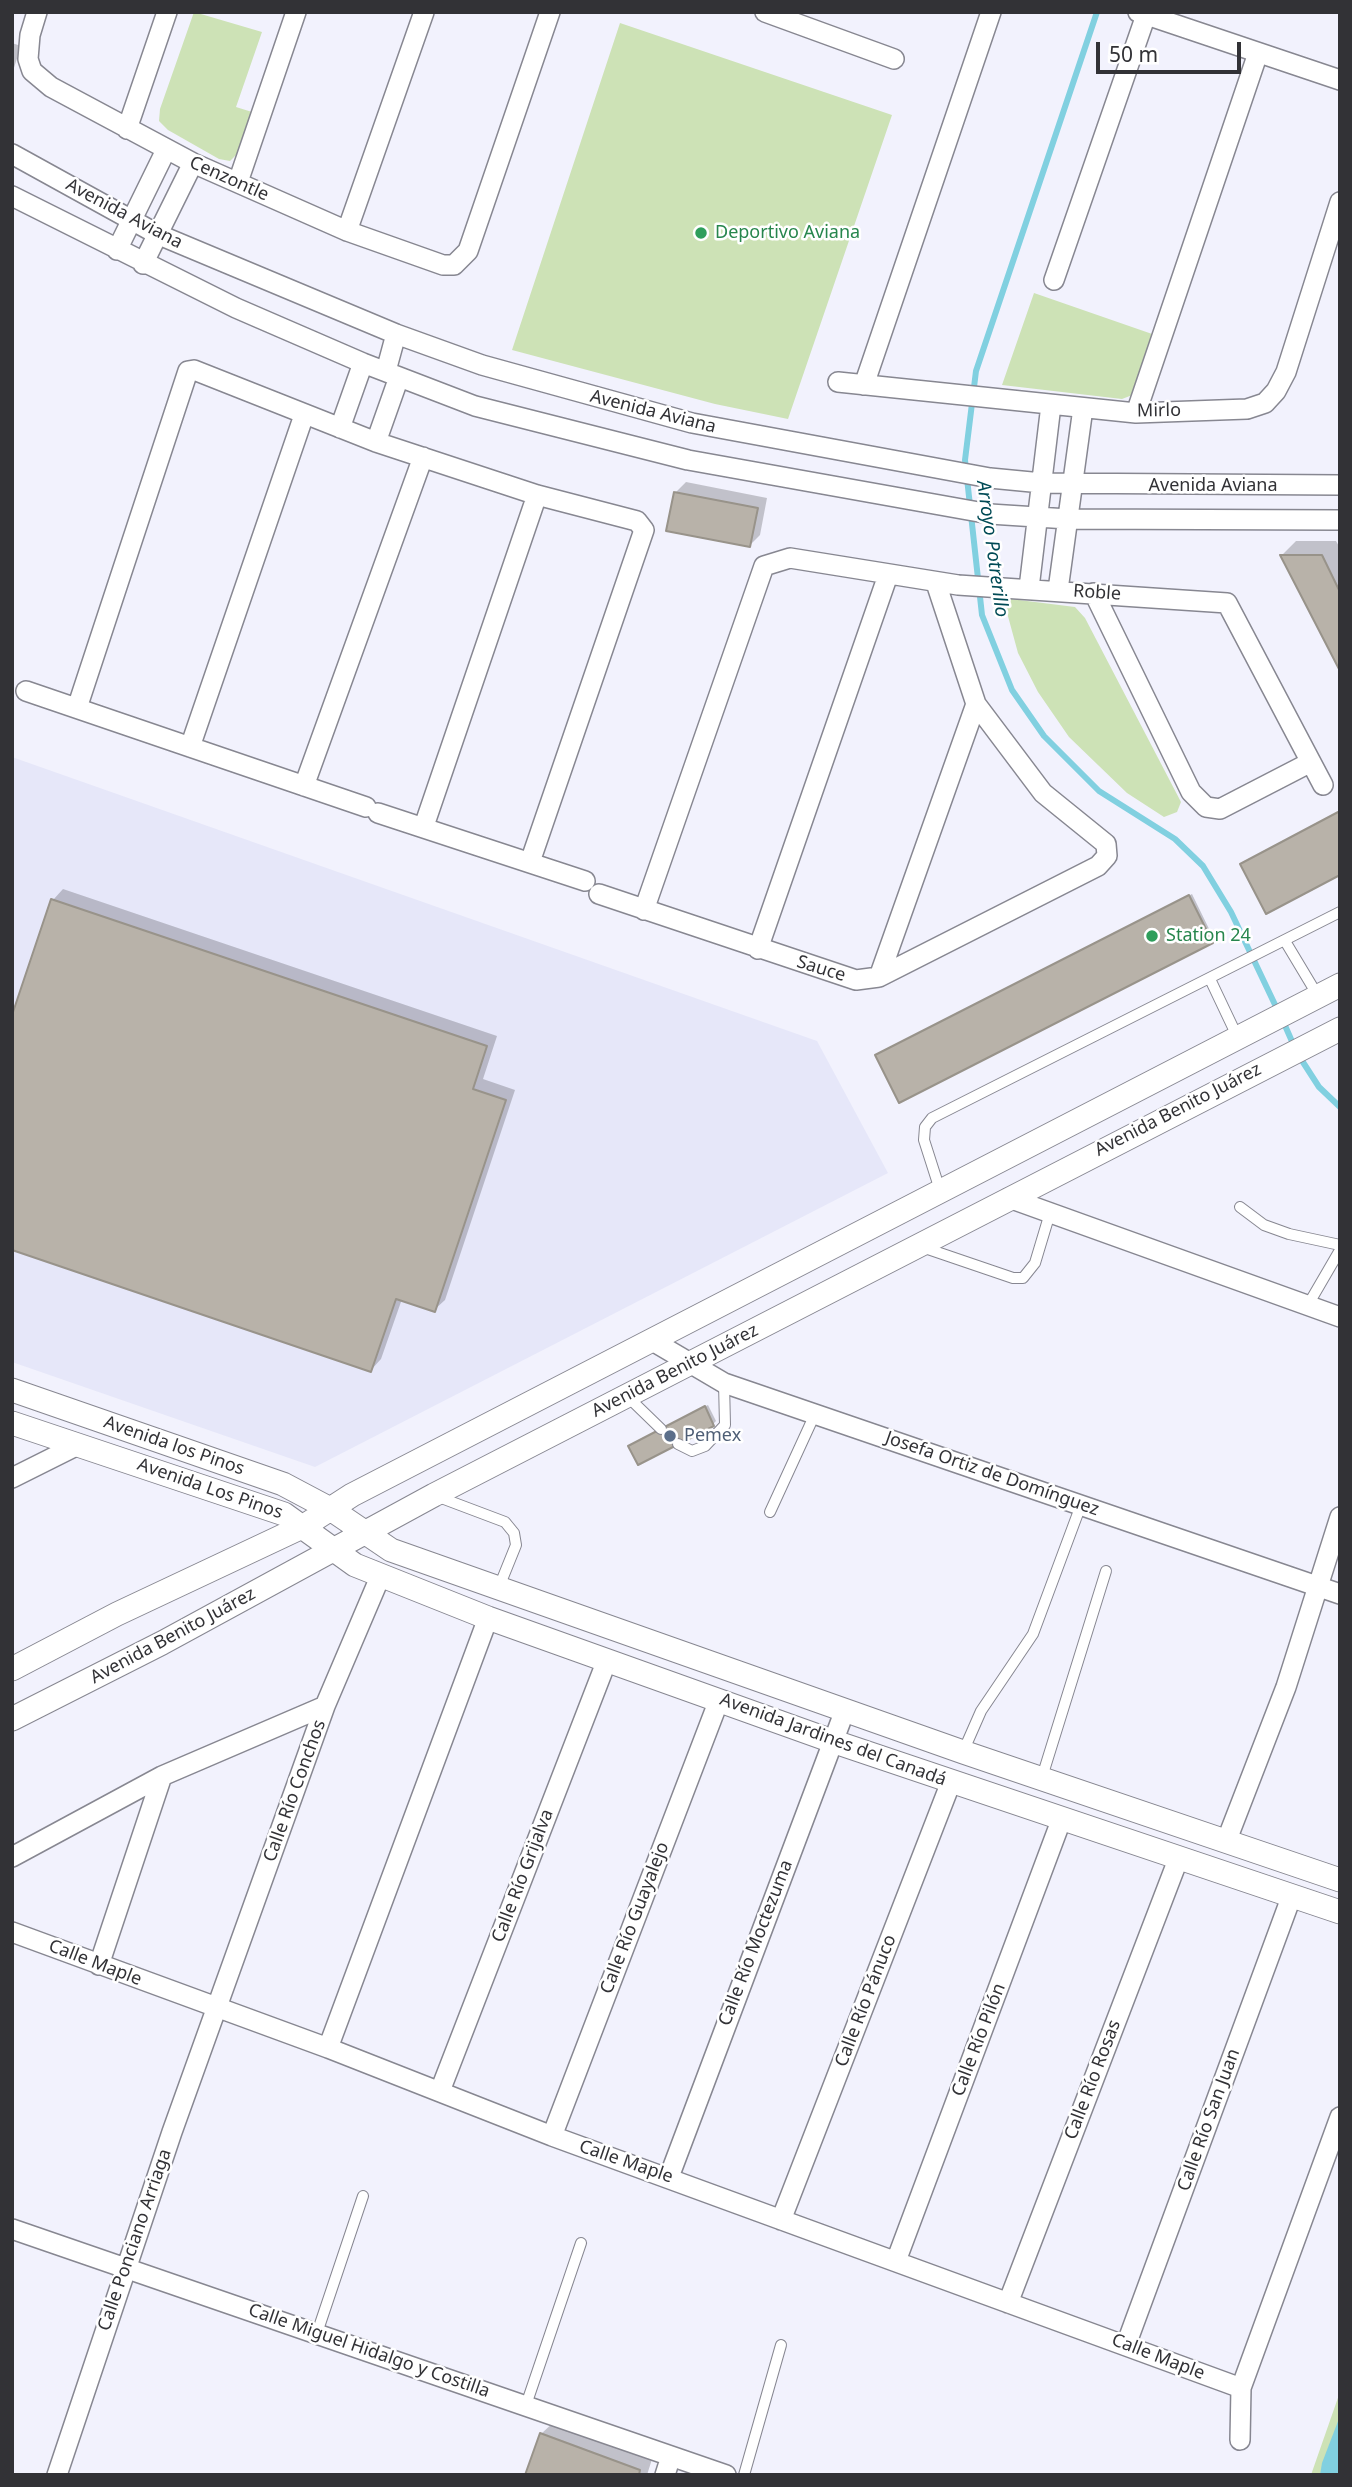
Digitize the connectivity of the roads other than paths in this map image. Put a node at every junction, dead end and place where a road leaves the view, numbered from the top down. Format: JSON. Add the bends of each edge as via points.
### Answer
{"nodes":[{"id":1,"x":37,"y":12,"type":"edge"},
{"id":2,"x":167,"y":12,"type":"edge"},
{"id":3,"x":296,"y":12,"type":"edge"},
{"id":4,"x":424,"y":12,"type":"edge"},
{"id":5,"x":550,"y":12,"type":"edge"},
{"id":6,"x":765,"y":12,"type":"edge"},
{"id":7,"x":991,"y":12,"type":"edge"},
{"id":8,"x":1142,"y":14,"type":"edge"},
{"id":9,"x":1258,"y":52,"type":"junction"},
{"id":10,"x":894,"y":59,"type":"dead end"},
{"id":11,"x":1340,"y":80,"type":"edge"},
{"id":12,"x":127,"y":129,"type":"junction"},
{"id":13,"x":166,"y":150,"type":"junction"},
{"id":14,"x":12,"y":155,"type":"edge"},
{"id":15,"x":193,"y":163,"type":"junction"},
{"id":16,"x":238,"y":182,"type":"junction"},
{"id":17,"x":12,"y":196,"type":"edge"},
{"id":18,"x":1340,"y":202,"type":"edge"},
{"id":19,"x":132,"y":221,"type":"junction"},
{"id":20,"x":347,"y":232,"type":"junction"},
{"id":21,"x":157,"y":234,"type":"junction"},
{"id":22,"x":117,"y":250,"type":"junction"},
{"id":23,"x":143,"y":264,"type":"junction"},
{"id":24,"x":1054,"y":280,"type":"dead end"},
{"id":25,"x":396,"y":334,"type":"junction"},
{"id":26,"x":363,"y":363,"type":"junction"},
{"id":27,"x":392,"y":374,"type":"junction"},
{"id":28,"x":838,"y":382,"type":"dead end"},
{"id":29,"x":864,"y":385,"type":"junction"},
{"id":30,"x":1051,"y":405,"type":"junction"},
{"id":31,"x":1083,"y":408,"type":"junction"},
{"id":32,"x":1136,"y":412,"type":"junction"},
{"id":33,"x":304,"y":415,"type":"junction"},
{"id":34,"x":340,"y":428,"type":"junction"},
{"id":35,"x":376,"y":442,"type":"junction"},
{"id":36,"x":423,"y":457,"type":"junction"},
{"id":37,"x":1042,"y":483,"type":"junction"},
{"id":38,"x":1340,"y":485,"type":"edge"},
{"id":39,"x":1072,"y":486,"type":"junction"},
{"id":40,"x":537,"y":495,"type":"junction"},
{"id":41,"x":1037,"y":518,"type":"junction"},
{"id":42,"x":1068,"y":519,"type":"junction"},
{"id":43,"x":1340,"y":520,"type":"edge"},
{"id":44,"x":888,"y":575,"type":"junction"},
{"id":45,"x":936,"y":583,"type":"junction"},
{"id":46,"x":1029,"y":588,"type":"junction"},
{"id":47,"x":1058,"y":590,"type":"junction"},
{"id":48,"x":1094,"y":593,"type":"junction"},
{"id":49,"x":26,"y":691,"type":"dead end"},
{"id":50,"x":976,"y":704,"type":"junction"},
{"id":51,"x":77,"y":708,"type":"junction"},
{"id":52,"x":190,"y":747,"type":"junction"},
{"id":53,"x":1311,"y":762,"type":"junction"},
{"id":54,"x":1323,"y":785,"type":"dead end"},
{"id":55,"x":304,"y":786,"type":"junction"},
{"id":56,"x":424,"y":826,"type":"junction"},
{"id":57,"x":530,"y":862,"type":"junction"},
{"id":58,"x":644,"y":910,"type":"junction"},
{"id":59,"x":1340,"y":912,"type":"edge"},
{"id":60,"x":1285,"y":941,"type":"junction"},
{"id":61,"x":758,"y":949,"type":"junction"},
{"id":62,"x":879,"y":977,"type":"junction"},
{"id":63,"x":1210,"y":979,"type":"junction"},
{"id":64,"x":1340,"y":985,"type":"edge"},
{"id":65,"x":1310,"y":1000,"type":"junction"},
{"id":66,"x":1340,"y":1029,"type":"edge"},
{"id":67,"x":1245,"y":1033,"type":"junction"},
{"id":68,"x":940,"y":1191,"type":"junction"},
{"id":69,"x":1009,"y":1198,"type":"junction"},
{"id":70,"x":1240,"y":1207,"type":"dead end"},
{"id":71,"x":1050,"y":1213,"type":"junction"},
{"id":72,"x":1340,"y":1244,"type":"edge"},
{"id":73,"x":917,"y":1246,"type":"junction"},
{"id":74,"x":1340,"y":1250,"type":"edge"},
{"id":75,"x":1308,"y":1305,"type":"junction"},
{"id":76,"x":1340,"y":1317,"type":"edge"},
{"id":77,"x":651,"y":1340,"type":"junction"},
{"id":78,"x":691,"y":1362,"type":"junction"},
{"id":79,"x":724,"y":1383,"type":"junction"},
{"id":80,"x":12,"y":1390,"type":"edge"},
{"id":81,"x":627,"y":1395,"type":"junction"},
{"id":82,"x":816,"y":1413,"type":"junction"},
{"id":83,"x":12,"y":1423,"type":"edge"},
{"id":84,"x":661,"y":1429,"type":"dead end"},
{"id":85,"x":678,"y":1444,"type":"dead end"},
{"id":86,"x":78,"y":1445,"type":"junction"},
{"id":87,"x":114,"y":1456,"type":"joint"},
{"id":88,"x":12,"y":1478,"type":"edge"},
{"id":89,"x":434,"y":1495,"type":"junction"},
{"id":90,"x":1081,"y":1505,"type":"junction"},
{"id":91,"x":332,"y":1510,"type":"junction"},
{"id":92,"x":770,"y":1512,"type":"dead end"},
{"id":93,"x":1340,"y":1517,"type":"edge"},
{"id":94,"x":304,"y":1526,"type":"junction"},
{"id":95,"x":363,"y":1534,"type":"junction"},
{"id":96,"x":333,"y":1551,"type":"junction"},
{"id":97,"x":1106,"y":1571,"type":"dead end"},
{"id":98,"x":380,"y":1577,"type":"junction"},
{"id":99,"x":1317,"y":1587,"type":"junction"},
{"id":100,"x":498,"y":1588,"type":"junction"},
{"id":101,"x":1340,"y":1594,"type":"edge"},
{"id":102,"x":488,"y":1618,"type":"junction"},
{"id":103,"x":607,"y":1660,"type":"junction"},
{"id":104,"x":12,"y":1669,"type":"edge"},
{"id":105,"x":719,"y":1700,"type":"junction"},
{"id":106,"x":325,"y":1706,"type":"junction"},
{"id":107,"x":845,"y":1710,"type":"junction"},
{"id":108,"x":12,"y":1719,"type":"edge"},
{"id":109,"x":832,"y":1741,"type":"junction"},
{"id":110,"x":963,"y":1752,"type":"junction"},
{"id":111,"x":162,"y":1776,"type":"junction"},
{"id":112,"x":1042,"y":1777,"type":"junction"},
{"id":113,"x":951,"y":1782,"type":"junction"},
{"id":114,"x":1062,"y":1818,"type":"junction"},
{"id":115,"x":1226,"y":1842,"type":"junction"},
{"id":116,"x":12,"y":1857,"type":"edge"},
{"id":117,"x":1179,"y":1857,"type":"junction"},
{"id":118,"x":1340,"y":1880,"type":"edge"},
{"id":119,"x":1292,"y":1895,"type":"junction"},
{"id":120,"x":1340,"y":1912,"type":"edge"},
{"id":121,"x":12,"y":1931,"type":"edge"},
{"id":122,"x":99,"y":1965,"type":"junction"},
{"id":123,"x":217,"y":2007,"type":"junction"},
{"id":124,"x":328,"y":2048,"type":"junction"},
{"id":125,"x":440,"y":2091,"type":"junction"},
{"id":126,"x":1340,"y":2117,"type":"edge"},
{"id":127,"x":552,"y":2136,"type":"junction"},
{"id":128,"x":670,"y":2177,"type":"junction"},
{"id":129,"x":363,"y":2196,"type":"dead end"},
{"id":130,"x":781,"y":2220,"type":"junction"},
{"id":131,"x":12,"y":2229,"type":"edge"},
{"id":132,"x":581,"y":2243,"type":"dead end"},
{"id":133,"x":896,"y":2261,"type":"junction"},
{"id":134,"x":125,"y":2267,"type":"junction"},
{"id":135,"x":1008,"y":2303,"type":"junction"},
{"id":136,"x":317,"y":2333,"type":"junction"},
{"id":137,"x":782,"y":2345,"type":"dead end"},
{"id":138,"x":1126,"y":2345,"type":"junction"},
{"id":139,"x":1241,"y":2388,"type":"junction"},
{"id":140,"x":526,"y":2406,"type":"junction"},
{"id":141,"x":1240,"y":2440,"type":"dead end"},
{"id":142,"x":671,"y":2456,"type":"junction"},
{"id":143,"x":57,"y":2475,"type":"edge"},
{"id":144,"x":664,"y":2475,"type":"edge"},
{"id":145,"x":726,"y":2475,"type":"edge"},
{"id":146,"x":744,"y":2475,"type":"edge"}],
"edges":[{"from":1,"to":12,"type":"street","name":"Cenzontle","via":[[28,59],[40,79]]},
{"from":2,"to":12,"type":"street"},
{"from":3,"to":16,"type":"street"},
{"from":4,"to":20,"type":"street"},
{"from":5,"to":20,"type":"street","name":"Cenzontle","via":[[468,251],[454,265],[443,265]]},
{"from":6,"to":10,"type":"street"},
{"from":7,"to":29,"type":"street"},
{"from":8,"to":9,"type":"street"},
{"from":8,"to":24,"type":"street"},
{"from":9,"to":11,"type":"street"},
{"from":9,"to":32,"type":"street"},
{"from":12,"to":13,"type":"street","name":"Cenzontle"},
{"from":13,"to":15,"type":"street","name":"Cenzontle"},
{"from":13,"to":19,"type":"street"},
{"from":14,"to":19,"type":"street","name":"Avenida Aviana"},
{"from":15,"to":16,"type":"street","name":"Cenzontle"},
{"from":15,"to":21,"type":"street"},
{"from":16,"to":20,"type":"street","name":"Cenzontle"},
{"from":17,"to":22,"type":"street","name":"Avenida Aviana"},
{"from":18,"to":32,"type":"street","name":"Mirlo","via":[[1286,372],[1265,403],[1247,409]]},
{"from":19,"to":21,"type":"street","name":"Avenida Aviana"},
{"from":19,"to":22,"type":"street"},
{"from":21,"to":23,"type":"street"},
{"from":21,"to":25,"type":"street","name":"Avenida Aviana"},
{"from":22,"to":23,"type":"street","name":"Avenida Aviana"},
{"from":23,"to":26,"type":"street","name":"Avenida Aviana"},
{"from":25,"to":27,"type":"street"},
{"from":25,"to":37,"type":"street","name":"Avenida Aviana","via":[[482,365],[692,423],[990,478]]},
{"from":26,"to":27,"type":"street","name":"Avenida Aviana"},
{"from":26,"to":34,"type":"street"},
{"from":27,"to":35,"type":"street"},
{"from":27,"to":41,"type":"street","name":"Avenida Aviana","via":[[475,406],[688,460],[990,514]]},
{"from":28,"to":29,"type":"street","name":"Mirlo"},
{"from":29,"to":30,"type":"street","name":"Mirlo"},
{"from":30,"to":31,"type":"street","name":"Mirlo"},
{"from":30,"to":37,"type":"street"},
{"from":31,"to":32,"type":"street","name":"Mirlo"},
{"from":31,"to":39,"type":"street"},
{"from":33,"to":34,"type":"street"},
{"from":33,"to":51,"type":"street","via":[[188,371]]},
{"from":33,"to":52,"type":"street"},
{"from":34,"to":35,"type":"street"},
{"from":35,"to":36,"type":"street"},
{"from":36,"to":40,"type":"street"},
{"from":36,"to":55,"type":"street"},
{"from":37,"to":39,"type":"street","name":"Avenida Aviana"},
{"from":37,"to":41,"type":"street"},
{"from":38,"to":39,"type":"street","name":"Avenida Aviana"},
{"from":39,"to":42,"type":"street"},
{"from":40,"to":56,"type":"street"},
{"from":40,"to":57,"type":"street","via":[[637,521],[644,530]]},
{"from":41,"to":42,"type":"street","name":"Avenida Aviana"},
{"from":41,"to":46,"type":"street"},
{"from":42,"to":43,"type":"street","name":"Avenida Aviana"},
{"from":42,"to":47,"type":"street"},
{"from":44,"to":45,"type":"street","name":"Roble"},
{"from":44,"to":58,"type":"street","name":"Roble","via":[[790,558],[764,566]]},
{"from":44,"to":61,"type":"street"},
{"from":45,"to":46,"type":"street","name":"Roble"},
{"from":45,"to":50,"type":"street"},
{"from":46,"to":47,"type":"street","name":"Roble"},
{"from":47,"to":48,"type":"street","name":"Roble"},
{"from":48,"to":53,"type":"street","name":"Roble","via":[[1227,603]]},
{"from":48,"to":53,"type":"street","via":[[1191,792],[1206,807],[1220,809]]},
{"from":49,"to":51,"type":"street","name":"Sauce"},
{"from":50,"to":62,"type":"street"},
{"from":50,"to":62,"type":"street","name":"Sauce","via":[[1043,793],[1106,844],[1107,856],[1098,866]]},
{"from":51,"to":52,"type":"street","name":"Sauce"},
{"from":52,"to":55,"type":"street","name":"Sauce"},
{"from":53,"to":54,"type":"street","name":"Roble"},
{"from":55,"to":56,"type":"street","name":"Sauce"},
{"from":56,"to":57,"type":"street","name":"Sauce"},
{"from":57,"to":58,"type":"street","name":"Sauce"},
{"from":58,"to":61,"type":"street","name":"Sauce"},
{"from":59,"to":60,"type":"lane"},
{"from":60,"to":63,"type":"lane"},
{"from":60,"to":65,"type":"lane"},
{"from":61,"to":62,"type":"street","name":"Sauce","via":[[856,980]]},
{"from":63,"to":67,"type":"lane"},
{"from":63,"to":68,"type":"lane","via":[[932,1118],[925,1127],[924,1140]]},
{"from":64,"to":65,"type":"street"},
{"from":65,"to":67,"type":"street"},
{"from":66,"to":69,"type":"street","name":"Avenida Benito Juárez"},
{"from":67,"to":68,"type":"street"},
{"from":68,"to":77,"type":"street"},
{"from":69,"to":71,"type":"street"},
{"from":69,"to":73,"type":"street","name":"Avenida Benito Juárez"},
{"from":70,"to":72,"type":"lane","via":[[1264,1225]]},
{"from":71,"to":73,"type":"lane","via":[[1034,1263],[1023,1278],[1013,1279]]},
{"from":71,"to":75,"type":"street"},
{"from":73,"to":78,"type":"street","name":"Avenida Benito Juárez"},
{"from":74,"to":75,"type":"lane"},
{"from":75,"to":76,"type":"street"},
{"from":77,"to":78,"type":"street","name":"Josefa Ortiz de Domínguez"},
{"from":77,"to":91,"type":"street","via":[[352,1495]]},
{"from":78,"to":79,"type":"street","name":"Josefa Ortiz de Domínguez"},
{"from":78,"to":81,"type":"street","name":"Avenida Benito Juárez"},
{"from":79,"to":82,"type":"street","name":"Josefa Ortiz de Domínguez"},
{"from":79,"to":85,"type":"lane","via":[[725,1425],[705,1446],[692,1451]]},
{"from":80,"to":91,"type":"street","name":"Avenida los Pinos","via":[[263,1476]]},
{"from":81,"to":84,"type":"lane"},
{"from":81,"to":89,"type":"street","name":"Avenida Benito Juárez"},
{"from":82,"to":90,"type":"street","name":"Josefa Ortiz de Domínguez"},
{"from":82,"to":92,"type":"lane"},
{"from":83,"to":86,"type":"street","name":"Avenida los Pinos"},
{"from":86,"to":87,"type":"street","name":"Avenida los Pinos"},
{"from":86,"to":88,"type":"street"},
{"from":87,"to":94,"type":"street","name":"Avenida Los Pinos","via":[[284,1514]]},
{"from":89,"to":95,"type":"street","name":"Avenida Benito Juárez"},
{"from":89,"to":100,"type":"lane","via":[[505,1522],[514,1533],[516,1545]]},
{"from":90,"to":99,"type":"street","name":"Josefa Ortiz de Domínguez"},
{"from":90,"to":110,"type":"lane","via":[[1033,1634],[981,1711]]},
{"from":91,"to":94,"type":"street"},
{"from":91,"to":95,"type":"street","name":"Avenida los Pinos"},
{"from":93,"to":99,"type":"street"},
{"from":94,"to":96,"type":"street","name":"Avenida Los Pinos"},
{"from":94,"to":104,"type":"street"},
{"from":95,"to":96,"type":"street","name":"Avenida Benito Juárez"},
{"from":95,"to":100,"type":"street","name":"Avenida Jardines del Canadá","via":[[391,1550]]},
{"from":96,"to":98,"type":"street","name":"Avenida Jardines del Canadá"},
{"from":96,"to":108,"type":"street","name":"Avenida Benito Juárez"},
{"from":97,"to":112,"type":"lane"},
{"from":98,"to":102,"type":"street","name":"Avenida Jardines del Canadá"},
{"from":98,"to":106,"type":"street","name":"Calle Río Conchos"},
{"from":99,"to":101,"type":"street","name":"Josefa Ortiz de Domínguez"},
{"from":99,"to":115,"type":"street","via":[[1286,1686]]},
{"from":100,"to":107,"type":"street","name":"Avenida Jardines del Canadá"},
{"from":102,"to":103,"type":"street","name":"Avenida Jardines del Canadá"},
{"from":102,"to":124,"type":"street"},
{"from":103,"to":105,"type":"street","name":"Avenida Jardines del Canadá"},
{"from":103,"to":125,"type":"street","name":"Calle Río Grijalva"},
{"from":105,"to":109,"type":"street","name":"Avenida Jardines del Canadá"},
{"from":105,"to":127,"type":"street","name":"Calle Río Guayalejo"},
{"from":106,"to":111,"type":"street"},
{"from":106,"to":123,"type":"street","name":"Calle Río Conchos"},
{"from":107,"to":109,"type":"street","name":"Calle Río Moctezuma"},
{"from":107,"to":110,"type":"street","name":"Avenida Jardines del Canadá"},
{"from":109,"to":113,"type":"street","name":"Avenida Jardines del Canadá"},
{"from":109,"to":128,"type":"street","name":"Calle Río Moctezuma"},
{"from":110,"to":112,"type":"street","name":"Avenida Jardines del Canadá"},
{"from":111,"to":116,"type":"street"},
{"from":111,"to":122,"type":"street"},
{"from":112,"to":115,"type":"street","name":"Avenida Jardines del Canadá"},
{"from":113,"to":114,"type":"street","name":"Avenida Jardines del Canadá"},
{"from":113,"to":130,"type":"street","name":"Calle Río Pánuco"},
{"from":114,"to":117,"type":"street","name":"Avenida Jardines del Canadá"},
{"from":114,"to":133,"type":"street","name":"Calle Río Pilón"},
{"from":115,"to":118,"type":"street","name":"Avenida Jardines del Canadá"},
{"from":117,"to":119,"type":"street","name":"Avenida Jardines del Canadá"},
{"from":117,"to":135,"type":"street","name":"Calle Río Rosas"},
{"from":119,"to":120,"type":"street","name":"Avenida Jardines del Canadá"},
{"from":119,"to":138,"type":"street","name":"Calle Río San Juan"},
{"from":121,"to":122,"type":"street","name":"Calle Maple"},
{"from":122,"to":123,"type":"street","name":"Calle Maple"},
{"from":123,"to":124,"type":"street","name":"Calle Maple"},
{"from":123,"to":134,"type":"street","name":"Calle Ponciano Arriaga"},
{"from":124,"to":125,"type":"street","name":"Calle Maple"},
{"from":125,"to":127,"type":"street","name":"Calle Maple"},
{"from":126,"to":139,"type":"street"},
{"from":127,"to":128,"type":"street","name":"Calle Maple"},
{"from":128,"to":130,"type":"street","name":"Calle Maple"},
{"from":129,"to":136,"type":"lane"},
{"from":130,"to":133,"type":"street","name":"Calle Maple"},
{"from":131,"to":134,"type":"street","name":"Calle Miguel Hidalgo y Costilla"},
{"from":132,"to":140,"type":"lane"},
{"from":133,"to":135,"type":"street","name":"Calle Maple"},
{"from":134,"to":136,"type":"street","name":"Calle Miguel Hidalgo y Costilla"},
{"from":134,"to":143,"type":"street","name":"Calle Ponciano Arriaga"},
{"from":135,"to":138,"type":"street","name":"Calle Maple"},
{"from":136,"to":140,"type":"street","name":"Calle Miguel Hidalgo y Costilla"},
{"from":137,"to":146,"type":"lane"},
{"from":138,"to":139,"type":"street","name":"Calle Maple"},
{"from":139,"to":141,"type":"street"},
{"from":140,"to":142,"type":"street","name":"Calle Miguel Hidalgo y Costilla"},
{"from":142,"to":144,"type":"street"},
{"from":142,"to":145,"type":"street","name":"Calle Miguel Hidalgo y Costilla"}]}
